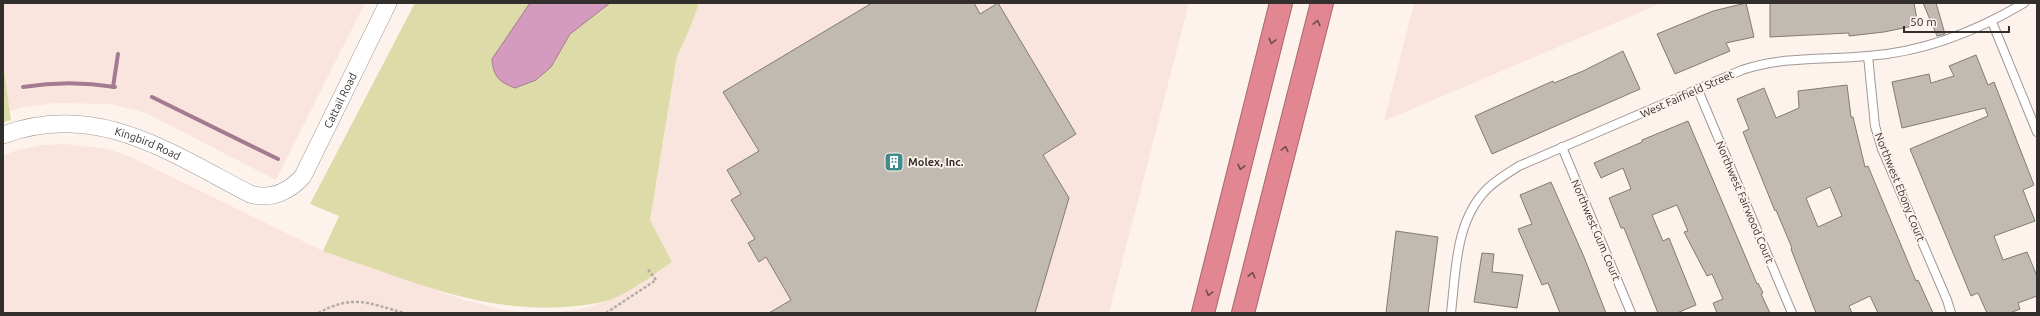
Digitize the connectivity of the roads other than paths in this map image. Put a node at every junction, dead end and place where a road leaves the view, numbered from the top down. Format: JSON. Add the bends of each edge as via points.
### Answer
{"nodes":[{"id":1,"x":388,"y":3,"type":"edge"},
{"id":2,"x":1281,"y":3,"type":"edge"},
{"id":3,"x":1322,"y":3,"type":"edge"},
{"id":4,"x":2024,"y":3,"type":"edge"},
{"id":5,"x":1992,"y":22,"type":"junction"},
{"id":6,"x":1868,"y":56,"type":"junction"},
{"id":7,"x":1698,"y":90,"type":"junction"},
{"id":8,"x":2037,"y":132,"type":"edge"},
{"id":9,"x":3,"y":135,"type":"edge"},
{"id":10,"x":1562,"y":147,"type":"junction"},
{"id":11,"x":285,"y":192,"type":"joint"},
{"id":12,"x":1203,"y":313,"type":"edge"},
{"id":13,"x":1243,"y":313,"type":"edge"},
{"id":14,"x":1451,"y":313,"type":"edge"},
{"id":15,"x":1631,"y":313,"type":"edge"},
{"id":16,"x":1792,"y":313,"type":"edge"},
{"id":17,"x":1951,"y":313,"type":"edge"}],
"edges":[{"from":1,"to":11,"type":"street","name":"Cattail Road","via":[[303,176]]},
{"from":2,"to":12,"type":"highway","one_way":true},
{"from":13,"to":3,"type":"highway","one_way":true},
{"from":4,"to":5,"type":"lane","name":"West Fairfield Street"},
{"from":5,"to":6,"type":"lane","name":"West Fairfield Street","via":[[1922,47]]},
{"from":5,"to":8,"type":"lane"},
{"from":6,"to":7,"type":"lane","name":"West Fairfield Street","via":[[1766,62]]},
{"from":6,"to":17,"type":"lane","name":"Northwest Ebony Court","via":[[1875,126],[1882,148]]},
{"from":7,"to":10,"type":"lane","name":"West Fairfield Street"},
{"from":7,"to":16,"type":"lane","name":"Northwest Fairwood Court"},
{"from":9,"to":11,"type":"street","name":"Kingbird Road","via":[[34,126],[54,124],[114,129],[146,140],[250,194],[265,196]]},
{"from":10,"to":14,"type":"lane","name":"West Fairfield Street","via":[[1519,166],[1500,178],[1476,203],[1462,230]]},
{"from":10,"to":15,"type":"lane","name":"Northwest Gum Court"}]}
